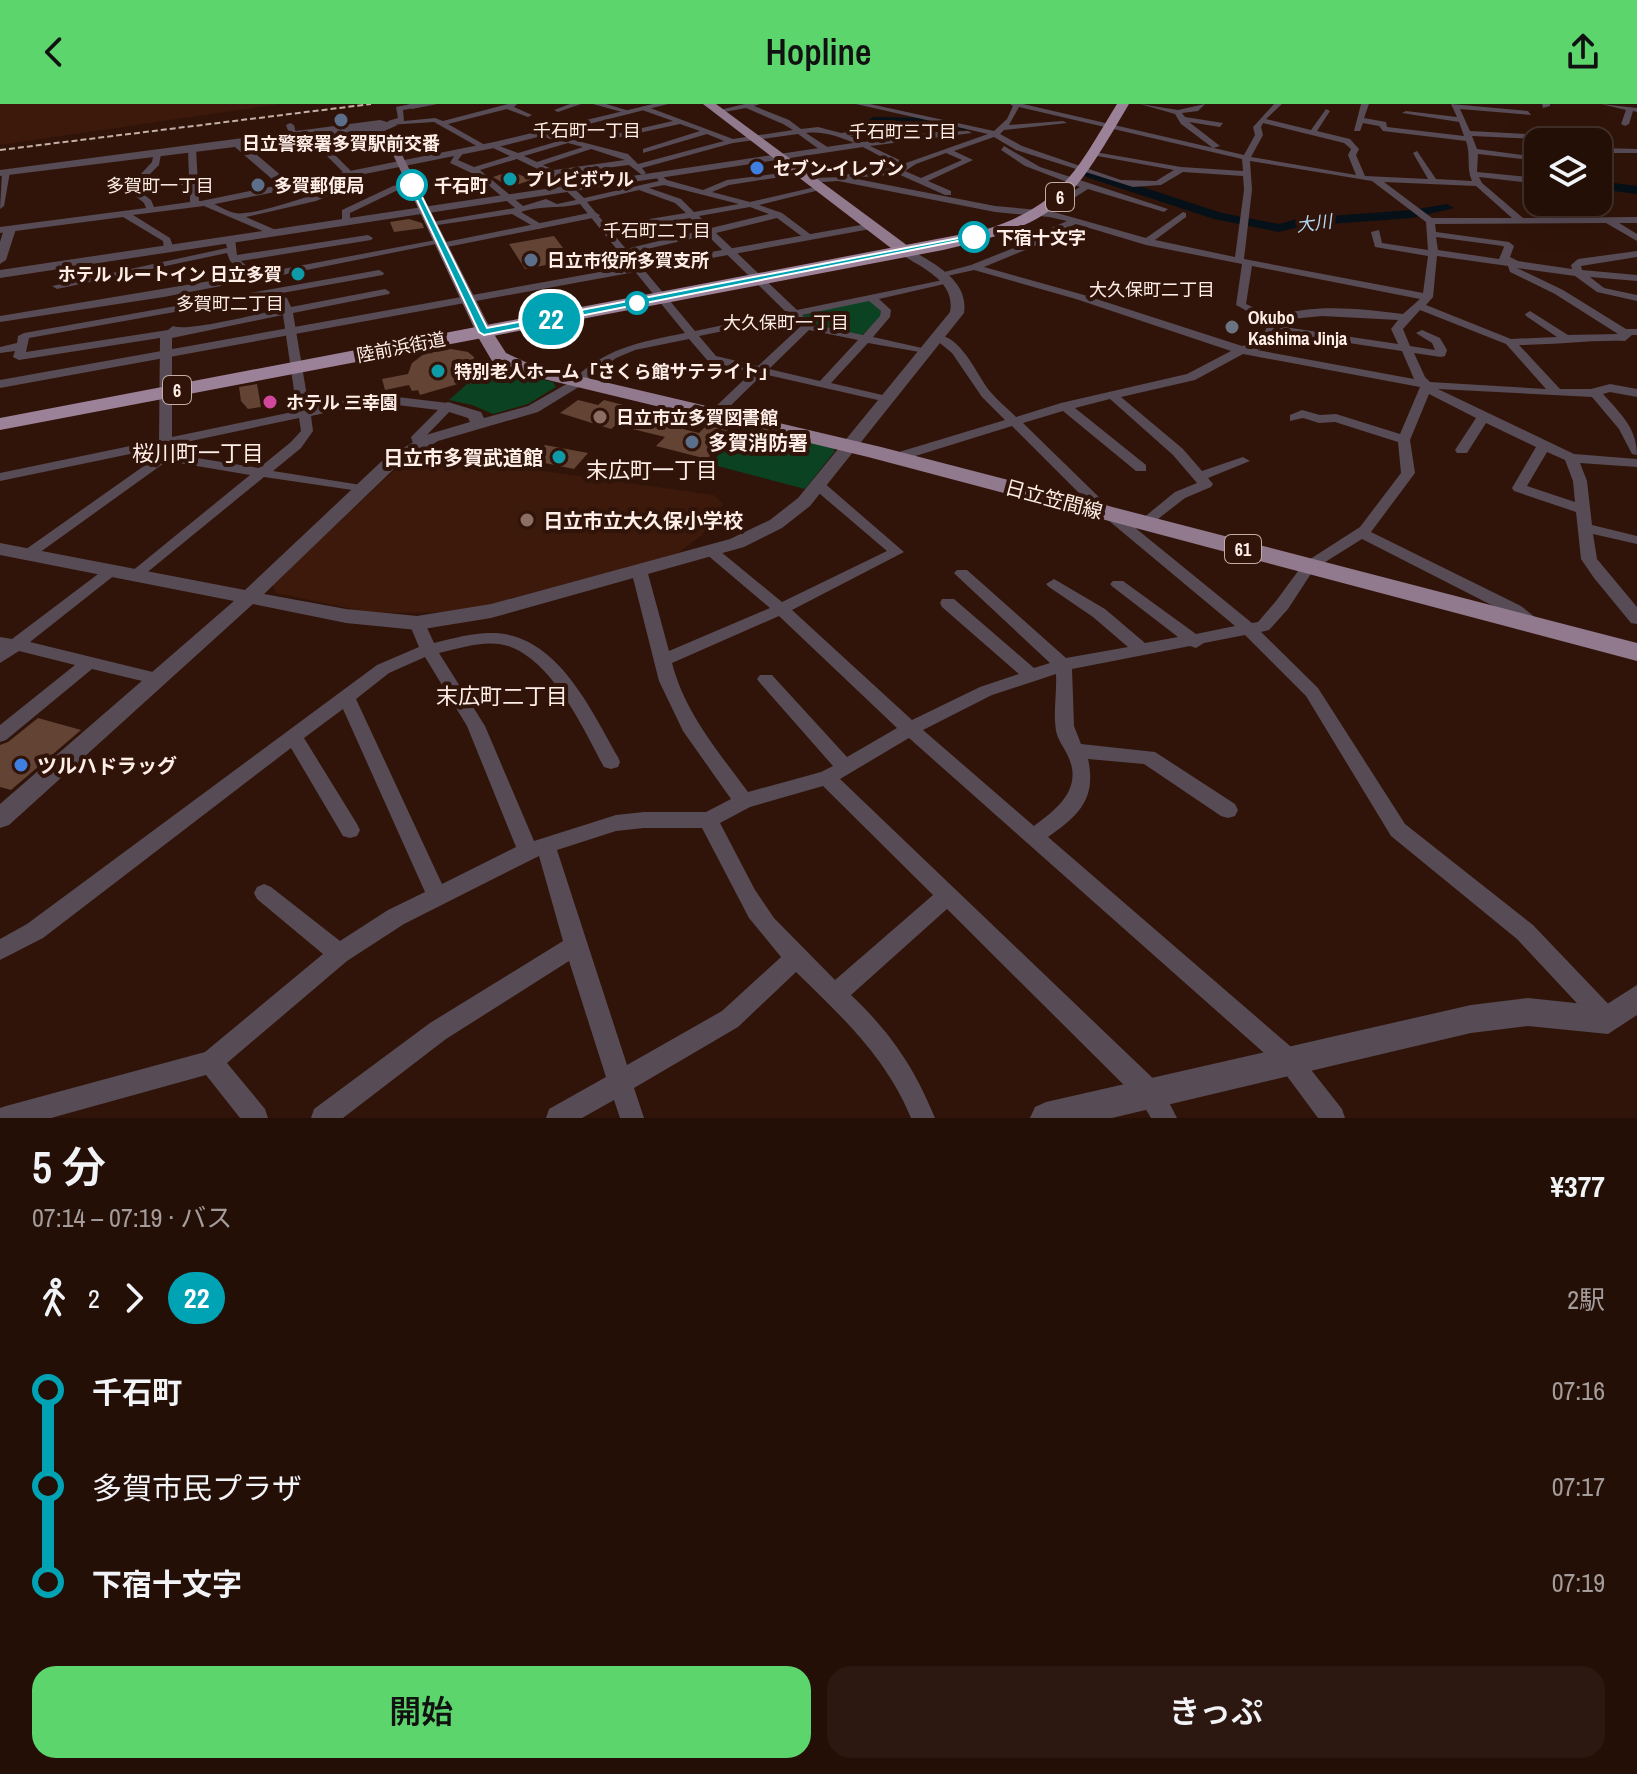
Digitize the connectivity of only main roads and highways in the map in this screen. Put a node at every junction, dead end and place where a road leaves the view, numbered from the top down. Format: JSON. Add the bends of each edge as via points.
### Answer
{"nodes":[{"id":1,"x":1123,"y":104,"type":"edge"},
{"id":2,"x":714,"y":108,"type":"edge"},
{"id":3,"x":386,"y":127,"type":"road end"},
{"id":4,"x":906,"y":252,"type":"junction"},
{"id":5,"x":484,"y":332,"type":"junction"},
{"id":6,"x":0,"y":424,"type":"edge"},
{"id":7,"x":1637,"y":652,"type":"edge"}],
"edges":[{"from":1,"to":4,"type":"highway","name":"陸前浜街道","number":"6","via":[[1105,124],[1080,177],[1039,212],[991,233]]},
{"from":2,"to":4,"type":"main road"},
{"from":3,"to":5,"type":"main road"},
{"from":4,"to":5,"type":"highway","name":"陸前浜街道","number":"6"},
{"from":5,"to":6,"type":"highway","name":"陸前浜街道","number":"6"},
{"from":5,"to":7,"type":"main road","name":"日立笠間線","number":"61","via":[[506,362],[577,382],[849,446]]}]}
